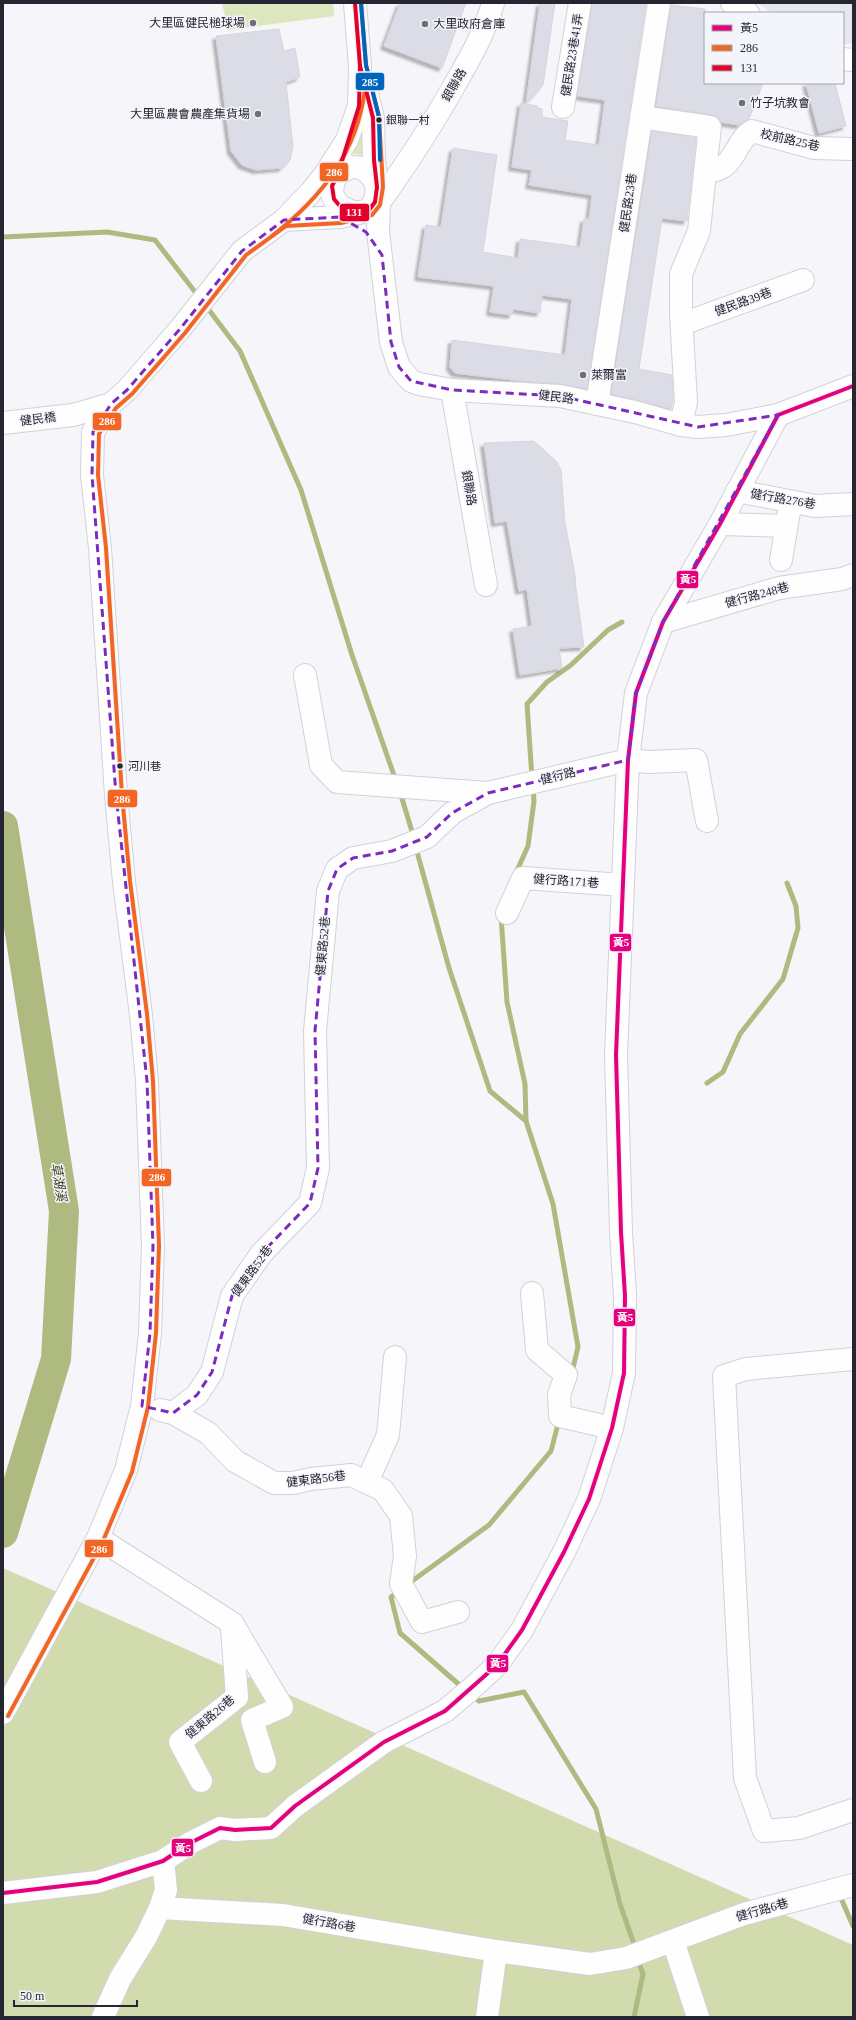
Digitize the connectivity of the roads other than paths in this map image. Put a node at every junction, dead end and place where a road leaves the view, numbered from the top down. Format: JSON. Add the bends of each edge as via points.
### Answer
{"nodes":[{"id":1,"x":355,"y":3,"type":"edge"},
{"id":2,"x":493,"y":3,"type":"edge"},
{"id":3,"x":580,"y":3,"type":"edge"},
{"id":4,"x":659,"y":3,"type":"edge"},
{"id":5,"x":360,"y":66,"type":"junction"},
{"id":6,"x":564,"y":107,"type":"dead end"},
{"id":7,"x":641,"y":117,"type":"junction"},
{"id":8,"x":347,"y":140,"type":"junction"},
{"id":9,"x":853,"y":149,"type":"edge"},
{"id":10,"x":705,"y":172,"type":"junction"},
{"id":11,"x":338,"y":174,"type":"junction"},
{"id":12,"x":378,"y":195,"type":"junction"},
{"id":13,"x":350,"y":215,"type":"junction"},
{"id":14,"x":284,"y":220,"type":"junction"},
{"id":15,"x":382,"y":255,"type":"junction"},
{"id":16,"x":803,"y":280,"type":"dead end"},
{"id":17,"x":682,"y":324,"type":"junction"},
{"id":18,"x":452,"y":390,"type":"junction"},
{"id":19,"x":851,"y":392,"type":"edge"},
{"id":20,"x":111,"y":404,"type":"junction"},
{"id":21,"x":597,"y":404,"type":"junction"},
{"id":22,"x":778,"y":414,"type":"junction"},
{"id":23,"x":3,"y":423,"type":"edge"},
{"id":24,"x":681,"y":425,"type":"junction"},
{"id":25,"x":737,"y":491,"type":"junction"},
{"id":26,"x":792,"y":502,"type":"junction"},
{"id":27,"x":853,"y":504,"type":"edge"},
{"id":28,"x":720,"y":524,"type":"junction"},
{"id":29,"x":786,"y":526,"type":"junction"},
{"id":30,"x":781,"y":560,"type":"dead end"},
{"id":31,"x":853,"y":575,"type":"edge"},
{"id":32,"x":486,"y":586,"type":"dead end"},
{"id":33,"x":663,"y":622,"type":"junction"},
{"id":34,"x":305,"y":675,"type":"dead end"},
{"id":35,"x":628,"y":760,"type":"junction"},
{"id":36,"x":488,"y":793,"type":"junction"},
{"id":37,"x":707,"y":821,"type":"dead end"},
{"id":38,"x":623,"y":885,"type":"junction"},
{"id":39,"x":507,"y":913,"type":"dead end"},
{"id":40,"x":532,"y":1294,"type":"dead end"},
{"id":41,"x":394,"y":1357,"type":"dead end"},
{"id":42,"x":853,"y":1359,"type":"edge"},
{"id":43,"x":142,"y":1406,"type":"junction"},
{"id":44,"x":173,"y":1414,"type":"junction"},
{"id":45,"x":612,"y":1428,"type":"junction"},
{"id":46,"x":367,"y":1482,"type":"junction"},
{"id":47,"x":98,"y":1538,"type":"junction"},
{"id":48,"x":458,"y":1612,"type":"dead end"},
{"id":49,"x":232,"y":1623,"type":"junction"},
{"id":50,"x":3,"y":1713,"type":"edge"},
{"id":51,"x":265,"y":1762,"type":"dead end"},
{"id":52,"x":201,"y":1781,"type":"dead end"},
{"id":53,"x":853,"y":1810,"type":"edge"},
{"id":54,"x":163,"y":1861,"type":"junction"},
{"id":55,"x":853,"y":1885,"type":"edge"},
{"id":56,"x":3,"y":1893,"type":"edge"},
{"id":57,"x":160,"y":1908,"type":"junction"},
{"id":58,"x":673,"y":1941,"type":"junction"},
{"id":59,"x":496,"y":1951,"type":"junction"},
{"id":60,"x":102,"y":2017,"type":"edge"},
{"id":61,"x":487,"y":2017,"type":"edge"},
{"id":62,"x":698,"y":2017,"type":"edge"}],
"edges":[{"from":1,"to":5,"type":"street"},
{"from":2,"to":12,"type":"street","name":"銀聯路","via":[[478,42],[426,134]]},
{"from":3,"to":6,"type":"street","name":"健民路23巷41弄"},
{"from":4,"to":7,"type":"street","name":"健民路23巷"},
{"from":5,"to":8,"type":"street","via":[[358,106]]},
{"from":5,"to":12,"type":"street","via":[[373,118]]},
{"from":7,"to":10,"type":"street","via":[[710,127]]},
{"from":7,"to":21,"type":"street","name":"健民路23巷"},
{"from":8,"to":11,"type":"street"},
{"from":8,"to":14,"type":"street","via":[[326,173]]},
{"from":9,"to":10,"type":"street","name":"校前路25巷","via":[[814,148],[752,131],[746,134],[738,150],[721,168]]},
{"from":10,"to":17,"type":"street","via":[[699,232],[681,274]]},
{"from":11,"to":12,"type":"street","via":[[349,168],[364,168]]},
{"from":11,"to":13,"type":"street","via":[[332,186],[334,198]]},
{"from":12,"to":13,"type":"street","via":[[369,210]]},
{"from":12,"to":15,"type":"street","name":"健民路","via":[[378,232]]},
{"from":13,"to":14,"type":"street"},
{"from":13,"to":15,"type":"street","via":[[374,240]]},
{"from":14,"to":20,"type":"street","via":[[242,251],[194,313],[127,390]]},
{"from":15,"to":18,"type":"street","name":"健民路","via":[[391,342],[399,367],[410,381]]},
{"from":16,"to":17,"type":"street","name":"健民路39巷"},
{"from":17,"to":24,"type":"street","via":[[686,402]]},
{"from":18,"to":21,"type":"street","name":"健民路","via":[[560,396]]},
{"from":18,"to":32,"type":"street","name":"銀聯路"},
{"from":19,"to":22,"type":"street","name":"健民路"},
{"from":20,"to":23,"type":"street","name":"健民橋","via":[[73,415]]},
{"from":20,"to":43,"type":"street","via":[[94,432],[92,475],[100,548],[124,882],[147,1081],[153,1246],[150,1334]]},
{"from":21,"to":24,"type":"street","name":"健民路"},
{"from":22,"to":24,"type":"street","name":"健民路","via":[[726,425]]},
{"from":22,"to":25,"type":"street"},
{"from":25,"to":26,"type":"street","name":"健行路276巷"},
{"from":25,"to":28,"type":"street"},
{"from":26,"to":27,"type":"street","name":"健行路276巷","via":[[815,506]]},
{"from":26,"to":29,"type":"street"},
{"from":28,"to":29,"type":"street"},
{"from":28,"to":33,"type":"street"},
{"from":29,"to":30,"type":"street"},
{"from":31,"to":33,"type":"street","name":"健行路248巷","via":[[842,579],[779,588]]},
{"from":33,"to":35,"type":"street","via":[[636,693]]},
{"from":34,"to":36,"type":"street","via":[[321,765],[337,782]]},
{"from":35,"to":36,"type":"street","name":"健行路"},
{"from":35,"to":37,"type":"street","name":"健行路","via":[[696,760]]},
{"from":35,"to":38,"type":"street"},
{"from":36,"to":44,"type":"street","name":"健東路52巷","via":[[452,813],[427,837],[392,851],[353,858],[337,869],[328,891],[315,1031],[318,1168],[310,1203],[261,1254],[232,1296],[212,1372],[197,1395]]},
{"from":38,"to":39,"type":"street","name":"健行路171巷","via":[[523,878]]},
{"from":38,"to":45,"type":"street","via":[[616,1055],[625,1338],[624,1373]]},
{"from":40,"to":45,"type":"street","via":[[537,1350],[566,1375],[559,1395],[560,1416]]},
{"from":41,"to":46,"type":"street","via":[[388,1435]]},
{"from":42,"to":53,"type":"street","via":[[746,1369],[724,1376],[745,1778],[764,1831],[799,1828]]},
{"from":43,"to":44,"type":"street","name":"健東路56巷"},
{"from":43,"to":47,"type":"street","via":[[126,1470]]},
{"from":44,"to":46,"type":"street","name":"健東路56巷","via":[[208,1433],[234,1461],[274,1483],[293,1483],[351,1474]]},
{"from":45,"to":54,"type":"street","via":[[586,1507],[522,1630],[497,1665],[445,1711],[384,1742],[295,1806],[271,1828],[220,1828],[190,1843]]},
{"from":46,"to":48,"type":"street","name":"健東路56巷","via":[[384,1490],[401,1516],[405,1556],[402,1584],[422,1622]]},
{"from":47,"to":49,"type":"street"},
{"from":47,"to":50,"type":"street"},
{"from":49,"to":51,"type":"street","via":[[282,1707],[252,1720]]},
{"from":49,"to":52,"type":"street","name":"健東路26巷","via":[[237,1697],[180,1742]]},
{"from":54,"to":56,"type":"street","via":[[97,1882]]},
{"from":54,"to":57,"type":"street","via":[[166,1890]]},
{"from":55,"to":58,"type":"street","name":"健行路6巷","via":[[744,1914]]},
{"from":57,"to":59,"type":"street","name":"健行路6巷","via":[[283,1915]]},
{"from":57,"to":60,"type":"street"},
{"from":58,"to":59,"type":"street","name":"健行路6巷","via":[[626,1958],[590,1964]]},
{"from":58,"to":62,"type":"street"},
{"from":59,"to":61,"type":"street"}]}
